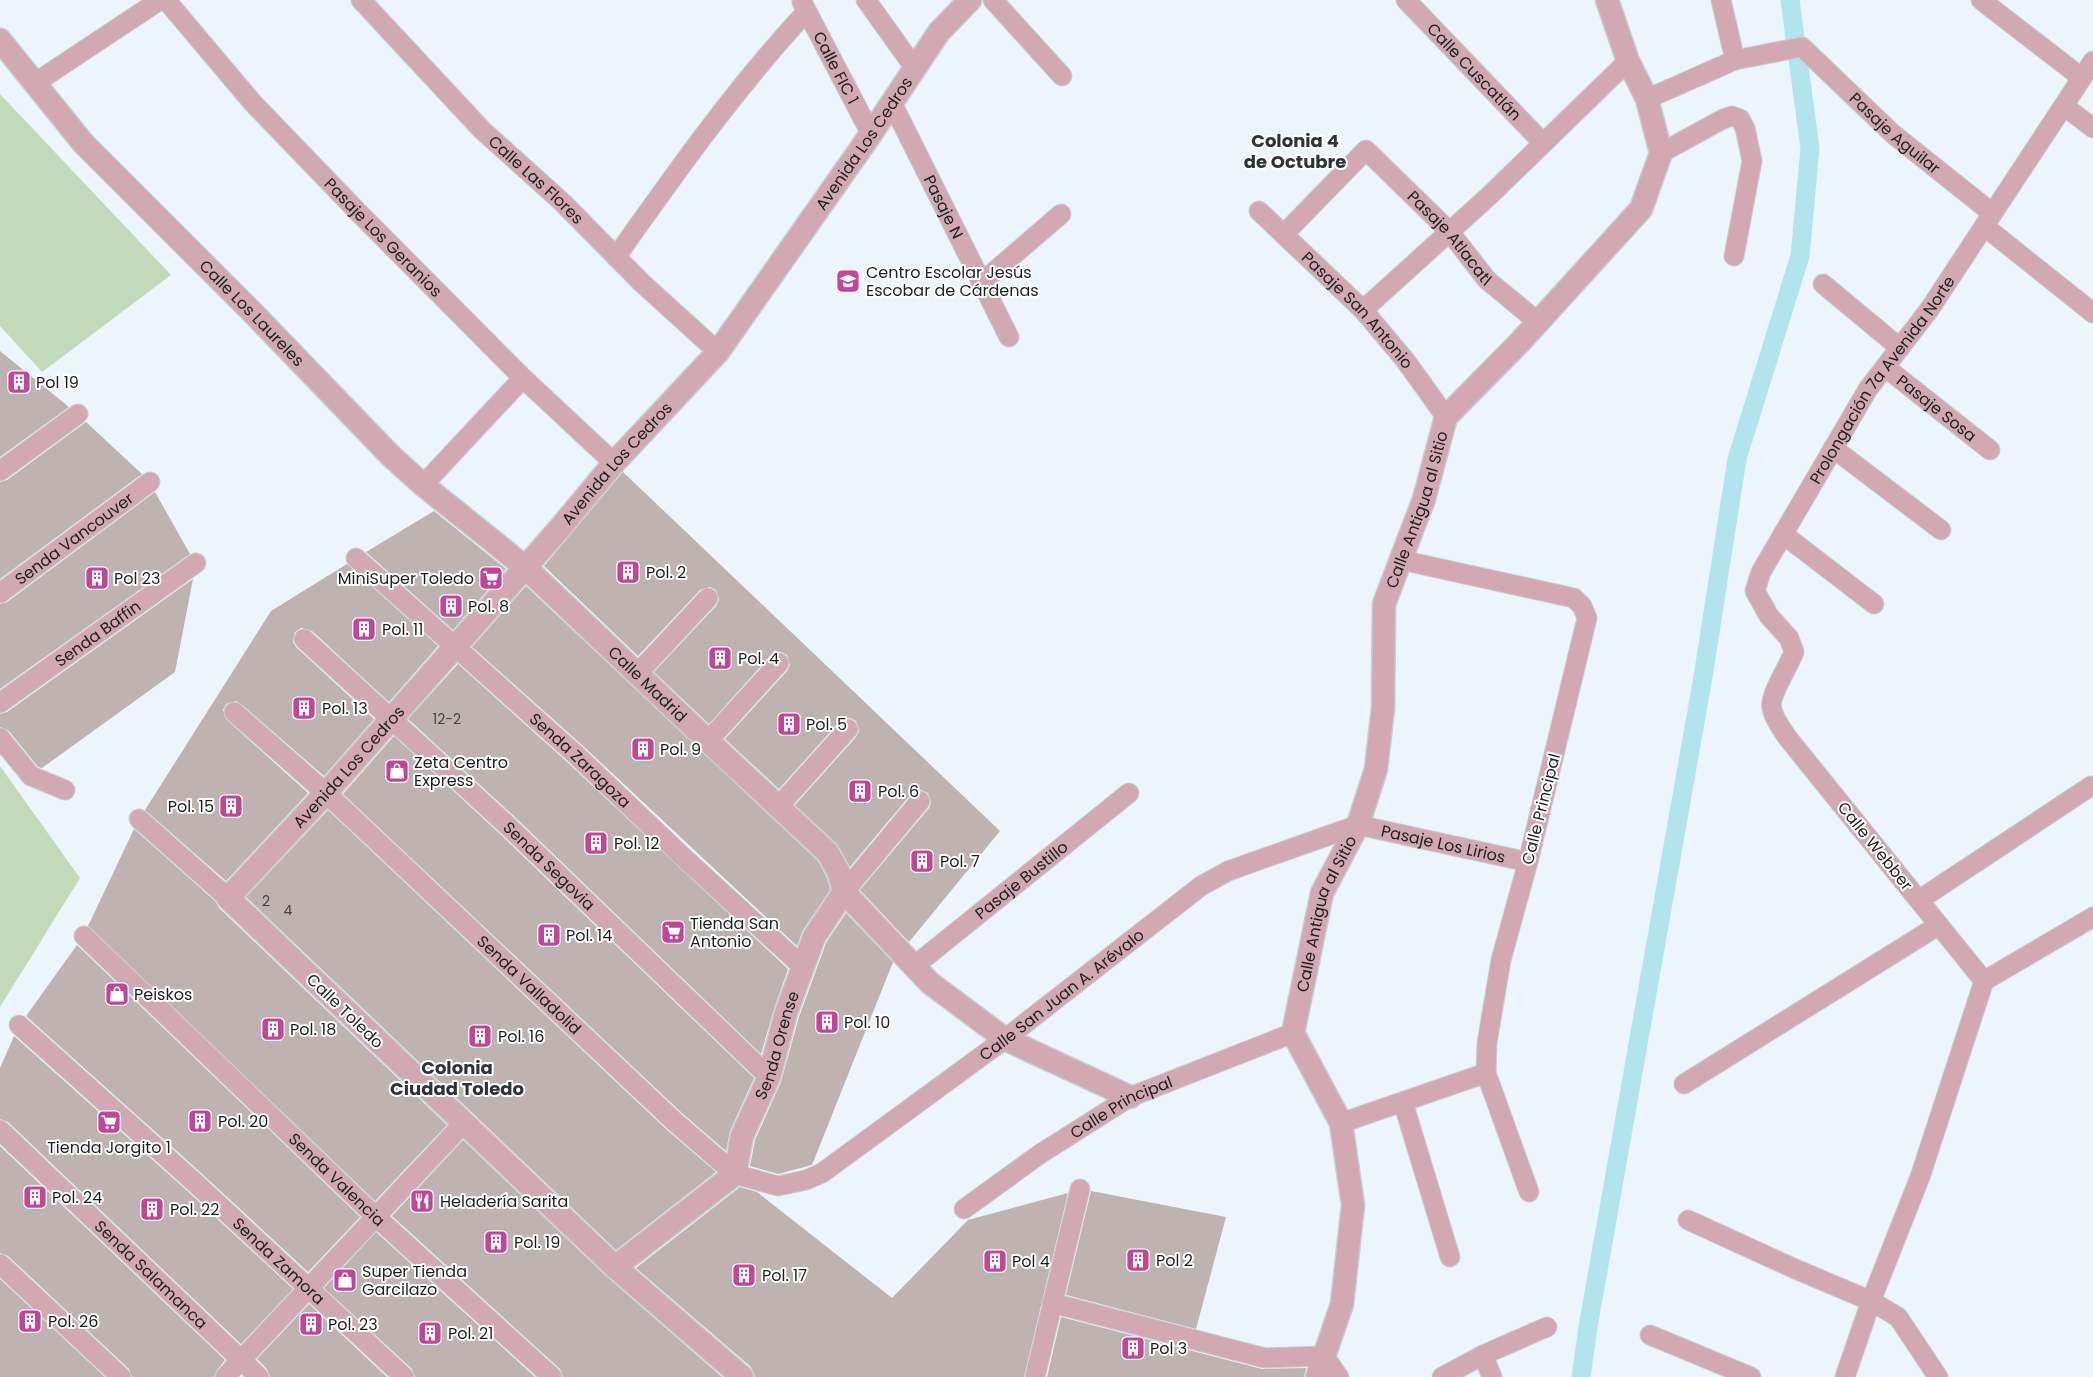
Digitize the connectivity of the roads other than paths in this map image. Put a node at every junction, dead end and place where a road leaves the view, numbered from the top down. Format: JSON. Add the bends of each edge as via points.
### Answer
{"nodes":[{"id":1,"x":160,"y":0,"type":"edge"},
{"id":2,"x":166,"y":0,"type":"edge"},
{"id":3,"x":361,"y":0,"type":"edge"},
{"id":4,"x":866,"y":0,"type":"edge"},
{"id":5,"x":970,"y":0,"type":"edge"},
{"id":6,"x":993,"y":0,"type":"edge"},
{"id":7,"x":1406,"y":0,"type":"edge"},
{"id":8,"x":1607,"y":0,"type":"edge"},
{"id":9,"x":1721,"y":0,"type":"edge"},
{"id":10,"x":1981,"y":0,"type":"edge"},
{"id":11,"x":803,"y":6,"type":"edge"},
{"id":12,"x":0,"y":40,"type":"edge"},
{"id":13,"x":1735,"y":60,"type":"junction"},
{"id":14,"x":1628,"y":61,"type":"junction"},
{"id":15,"x":2093,"y":61,"type":"edge"},
{"id":16,"x":914,"y":67,"type":"junction"},
{"id":17,"x":1062,"y":76,"type":"dead end"},
{"id":18,"x":2082,"y":78,"type":"junction"},
{"id":19,"x":35,"y":83,"type":"junction"},
{"id":20,"x":1647,"y":99,"type":"junction"},
{"id":21,"x":892,"y":103,"type":"junction"},
{"id":22,"x":2064,"y":106,"type":"junction"},
{"id":23,"x":2093,"y":128,"type":"edge"},
{"id":24,"x":871,"y":134,"type":"junction"},
{"id":25,"x":1543,"y":143,"type":"junction"},
{"id":26,"x":1661,"y":153,"type":"junction"},
{"id":27,"x":1259,"y":211,"type":"dead end"},
{"id":28,"x":1061,"y":214,"type":"dead end"},
{"id":29,"x":1988,"y":220,"type":"junction"},
{"id":30,"x":1449,"y":231,"type":"junction"},
{"id":31,"x":1284,"y":234,"type":"junction"},
{"id":32,"x":1734,"y":256,"type":"dead end"},
{"id":33,"x":616,"y":257,"type":"junction"},
{"id":34,"x":981,"y":283,"type":"junction"},
{"id":35,"x":1823,"y":284,"type":"dead end"},
{"id":36,"x":1363,"y":310,"type":"junction"},
{"id":37,"x":2093,"y":313,"type":"edge"},
{"id":38,"x":1538,"y":322,"type":"junction"},
{"id":39,"x":1008,"y":337,"type":"dead end"},
{"id":40,"x":1900,"y":348,"type":"junction"},
{"id":41,"x":718,"y":352,"type":"junction"},
{"id":42,"x":1885,"y":368,"type":"junction"},
{"id":43,"x":523,"y":378,"type":"junction"},
{"id":44,"x":78,"y":414,"type":"dead end"},
{"id":45,"x":1446,"y":417,"type":"junction"},
{"id":46,"x":1833,"y":448,"type":"junction"},
{"id":47,"x":1990,"y":450,"type":"dead end"},
{"id":48,"x":614,"y":463,"type":"junction"},
{"id":49,"x":0,"y":471,"type":"edge"},
{"id":50,"x":150,"y":482,"type":"dead end"},
{"id":51,"x":423,"y":485,"type":"junction"},
{"id":52,"x":1941,"y":530,"type":"dead end"},
{"id":53,"x":1783,"y":534,"type":"junction"},
{"id":54,"x":356,"y":558,"type":"dead end"},
{"id":55,"x":1401,"y":560,"type":"junction"},
{"id":56,"x":196,"y":563,"type":"dead end"},
{"id":57,"x":525,"y":567,"type":"junction"},
{"id":58,"x":0,"y":593,"type":"edge"},
{"id":59,"x":708,"y":598,"type":"dead end"},
{"id":60,"x":1874,"y":604,"type":"dead end"},
{"id":61,"x":304,"y":640,"type":"dead end"},
{"id":62,"x":457,"y":646,"type":"junction"},
{"id":63,"x":779,"y":662,"type":"dead end"},
{"id":64,"x":638,"y":673,"type":"junction"},
{"id":65,"x":0,"y":703,"type":"edge"},
{"id":66,"x":1771,"y":709,"type":"joint"},
{"id":67,"x":234,"y":712,"type":"dead end"},
{"id":68,"x":391,"y":719,"type":"junction"},
{"id":69,"x":848,"y":729,"type":"dead end"},
{"id":70,"x":0,"y":738,"type":"edge"},
{"id":71,"x":708,"y":742,"type":"junction"},
{"id":72,"x":2092,"y":786,"type":"dead end"},
{"id":73,"x":65,"y":790,"type":"dead end"},
{"id":74,"x":326,"y":793,"type":"junction"},
{"id":75,"x":1128,"y":793,"type":"dead end"},
{"id":76,"x":920,"y":801,"type":"dead end"},
{"id":77,"x":778,"y":807,"type":"junction"},
{"id":78,"x":139,"y":818,"type":"dead end"},
{"id":79,"x":1358,"y":824,"type":"junction"},
{"id":80,"x":1528,"y":862,"type":"junction"},
{"id":81,"x":844,"y":892,"type":"junction"},
{"id":82,"x":228,"y":898,"type":"junction"},
{"id":83,"x":1919,"y":900,"type":"junction"},
{"id":84,"x":2093,"y":917,"type":"edge"},
{"id":85,"x":1939,"y":925,"type":"junction"},
{"id":86,"x":84,"y":936,"type":"dead end"},
{"id":87,"x":913,"y":966,"type":"junction"},
{"id":88,"x":803,"y":967,"type":"junction"},
{"id":89,"x":1984,"y":981,"type":"junction"},
{"id":90,"x":19,"y":1025,"type":"dead end"},
{"id":91,"x":1293,"y":1033,"type":"junction"},
{"id":92,"x":1005,"y":1039,"type":"junction"},
{"id":93,"x":1486,"y":1073,"type":"junction"},
{"id":94,"x":769,"y":1076,"type":"junction"},
{"id":95,"x":1684,"y":1084,"type":"dead end"},
{"id":96,"x":1130,"y":1097,"type":"junction"},
{"id":97,"x":1403,"y":1102,"type":"junction"},
{"id":98,"x":464,"y":1123,"type":"junction"},
{"id":99,"x":1341,"y":1123,"type":"junction"},
{"id":100,"x":0,"y":1130,"type":"edge"},
{"id":101,"x":735,"y":1174,"type":"junction"},
{"id":102,"x":1080,"y":1189,"type":"dead end"},
{"id":103,"x":1529,"y":1192,"type":"dead end"},
{"id":104,"x":964,"y":1209,"type":"dead end"},
{"id":105,"x":375,"y":1216,"type":"junction"},
{"id":106,"x":1688,"y":1220,"type":"dead end"},
{"id":107,"x":1450,"y":1256,"type":"dead end"},
{"id":108,"x":0,"y":1264,"type":"edge"},
{"id":109,"x":616,"y":1267,"type":"junction"},
{"id":110,"x":308,"y":1288,"type":"junction"},
{"id":111,"x":1871,"y":1301,"type":"junction"},
{"id":112,"x":1052,"y":1303,"type":"junction"},
{"id":113,"x":1547,"y":1327,"type":"dead end"},
{"id":114,"x":1650,"y":1335,"type":"dead end"},
{"id":115,"x":1484,"y":1355,"type":"junction"},
{"id":116,"x":1324,"y":1356,"type":"junction"},
{"id":117,"x":240,"y":1360,"type":"junction"},
{"id":118,"x":121,"y":1377,"type":"edge"},
{"id":119,"x":225,"y":1377,"type":"edge"},
{"id":120,"x":259,"y":1377,"type":"edge"},
{"id":121,"x":404,"y":1377,"type":"edge"},
{"id":122,"x":552,"y":1377,"type":"edge"},
{"id":123,"x":742,"y":1377,"type":"edge"},
{"id":124,"x":1034,"y":1377,"type":"edge"},
{"id":125,"x":1317,"y":1377,"type":"edge"},
{"id":126,"x":1339,"y":1377,"type":"edge"},
{"id":127,"x":1442,"y":1377,"type":"edge"},
{"id":128,"x":1492,"y":1377,"type":"edge"},
{"id":129,"x":1751,"y":1377,"type":"edge"},
{"id":130,"x":1845,"y":1377,"type":"edge"},
{"id":131,"x":1938,"y":1377,"type":"edge"}],
"edges":[{"from":1,"to":19,"type":"street"},
{"from":2,"to":43,"type":"street","name":"Pasaje Los Geranios","via":[[252,102]]},
{"from":3,"to":33,"type":"street","name":"Calle Las Flores","via":[[482,130],[562,202]]},
{"from":4,"to":16,"type":"street"},
{"from":5,"to":16,"type":"street","name":"Avenida Los Cedros","via":[[939,32]]},
{"from":6,"to":17,"type":"street"},
{"from":7,"to":25,"type":"street","name":"Calle Cuscatlán"},
{"from":8,"to":14,"type":"street"},
{"from":9,"to":13,"type":"street"},
{"from":10,"to":18,"type":"street"},
{"from":11,"to":24,"type":"street","name":"Calle FIC 1"},
{"from":11,"to":33,"type":"street","via":[[696,144]]},
{"from":12,"to":19,"type":"street","name":"Calle Los Laureles"},
{"from":13,"to":20,"type":"street"},
{"from":13,"to":29,"type":"street","name":"Pasaje Aguilar","via":[[1802,47]]},
{"from":14,"to":20,"type":"street"},
{"from":14,"to":25,"type":"street"},
{"from":15,"to":18,"type":"street","name":"Prolongación 7a Avenida Norte"},
{"from":16,"to":21,"type":"street","name":"Avenida Los Cedros"},
{"from":18,"to":22,"type":"street","name":"Prolongación 7a Avenida Norte"},
{"from":19,"to":51,"type":"street","name":"Calle Los Laureles","via":[[83,143]]},
{"from":20,"to":26,"type":"street"},
{"from":21,"to":24,"type":"street","name":"Avenida Los Cedros"},
{"from":21,"to":34,"type":"street","name":"Pasaje N"},
{"from":22,"to":23,"type":"street"},
{"from":22,"to":29,"type":"street","name":"Prolongación 7a Avenida Norte"},
{"from":24,"to":41,"type":"street","name":"Avenida Los Cedros"},
{"from":25,"to":30,"type":"street"},
{"from":26,"to":32,"type":"street","via":[[1723,119],[1732,116],[1740,119],[1752,161]]},
{"from":26,"to":38,"type":"street","name":"Calle Antigua al Sitio","via":[[1641,209]]},
{"from":27,"to":31,"type":"street","name":"Pasaje San Antonio"},
{"from":28,"to":34,"type":"street"},
{"from":29,"to":37,"type":"street","name":"Pasaje Aguilar"},
{"from":29,"to":40,"type":"street","name":"Prolongación 7a Avenida Norte"},
{"from":30,"to":31,"type":"street","name":"Pasaje Atlacatl","via":[[1366,150]]},
{"from":30,"to":36,"type":"street"},
{"from":30,"to":38,"type":"street","name":"Pasaje Atlacatl","via":[[1487,280]]},
{"from":31,"to":36,"type":"street","name":"Pasaje San Antonio"},
{"from":33,"to":41,"type":"street","name":"Calle Las Flores"},
{"from":34,"to":39,"type":"street","name":"Pasaje N"},
{"from":35,"to":40,"type":"street"},
{"from":36,"to":45,"type":"street","name":"Pasaje San Antonio"},
{"from":38,"to":45,"type":"street","name":"Calle Antigua al Sitio"},
{"from":40,"to":42,"type":"street","name":"Prolongación 7a Avenida Norte"},
{"from":41,"to":48,"type":"street","name":"Avenida Los Cedros"},
{"from":42,"to":46,"type":"street","name":"Prolongación 7a Avenida Norte","via":[[1868,389]]},
{"from":42,"to":47,"type":"street","name":"Pasaje Sosa"},
{"from":43,"to":48,"type":"street","name":"Pasaje Los Geranios"},
{"from":43,"to":51,"type":"street"},
{"from":44,"to":49,"type":"street"},
{"from":45,"to":55,"type":"street","name":"Calle Antigua al Sitio","via":[[1424,499]]},
{"from":46,"to":52,"type":"street"},
{"from":46,"to":53,"type":"street","name":"Prolongación 7a Avenida Norte"},
{"from":48,"to":57,"type":"street","name":"Avenida Los Cedros"},
{"from":50,"to":58,"type":"street","name":"Senda Vancouver"},
{"from":51,"to":57,"type":"street","name":"Calle Los Laureles"},
{"from":53,"to":60,"type":"street"},
{"from":53,"to":66,"type":"street","name":"Prolongación 7a Avenida Norte","via":[[1761,572],[1755,591],[1769,616],[1789,638],[1794,652],[1772,695]]},
{"from":54,"to":62,"type":"street","name":"Senda Zaragoza"},
{"from":55,"to":79,"type":"street","name":"Calle Antigua al Sitio","via":[[1384,604],[1383,708],[1376,769]]},
{"from":55,"to":80,"type":"street","name":"Calle Principal","via":[[1574,598],[1582,606],[1587,618]]},
{"from":56,"to":65,"type":"street","name":"Senda Baffin"},
{"from":57,"to":62,"type":"street","name":"Avenida Los Cedros"},
{"from":57,"to":64,"type":"street","name":"Calle Madrid"},
{"from":59,"to":64,"type":"street"},
{"from":61,"to":68,"type":"street","name":"Senda Segovia"},
{"from":62,"to":68,"type":"street","name":"Avenida Los Cedros"},
{"from":62,"to":88,"type":"street","name":"Senda Zaragoza"},
{"from":63,"to":71,"type":"street"},
{"from":64,"to":71,"type":"street","name":"Calle Madrid"},
{"from":66,"to":83,"type":"street","name":"Calle Webber","via":[[1787,737]]},
{"from":67,"to":74,"type":"street","name":"Senda Valladolid"},
{"from":68,"to":74,"type":"street","name":"Avenida Los Cedros"},
{"from":68,"to":94,"type":"street","name":"Senda Segovia","via":[[508,826]]},
{"from":69,"to":77,"type":"street"},
{"from":70,"to":73,"type":"street","via":[[31,776]]},
{"from":71,"to":77,"type":"street","name":"Calle Madrid"},
{"from":72,"to":83,"type":"street"},
{"from":74,"to":82,"type":"street","name":"Avenida Los Cedros"},
{"from":74,"to":101,"type":"street","name":"Senda Valladolid","via":[[674,1122]]},
{"from":75,"to":87,"type":"street","name":"Pasaje Bustillo"},
{"from":76,"to":81,"type":"street","name":"Senda Orense"},
{"from":77,"to":81,"type":"street","name":"Calle Madrid","via":[[828,852]]},
{"from":78,"to":82,"type":"street","name":"Calle Toledo"},
{"from":79,"to":80,"type":"street","name":"Pasaje Los Lirios"},
{"from":79,"to":91,"type":"street","name":"Calle Antigua al Sitio","via":[[1322,893]]},
{"from":79,"to":92,"type":"street","name":"Calle San Juan A. Arévalo","via":[[1228,871],[1201,886]]},
{"from":80,"to":93,"type":"street","name":"Calle Principal","via":[[1501,960],[1487,1043]]},
{"from":81,"to":87,"type":"street"},
{"from":81,"to":88,"type":"street","name":"Senda Orense","via":[[814,937]]},
{"from":82,"to":98,"type":"street","name":"Calle Toledo"},
{"from":83,"to":85,"type":"street","name":"Calle Webber"},
{"from":84,"to":89,"type":"street"},
{"from":85,"to":89,"type":"street","name":"Calle Webber"},
{"from":85,"to":95,"type":"street"},
{"from":86,"to":105,"type":"street","name":"Senda Valencia"},
{"from":87,"to":92,"type":"street","via":[[930,983]]},
{"from":88,"to":94,"type":"street","name":"Senda Orense","via":[[786,1013]]},
{"from":89,"to":111,"type":"street","via":[[1920,1177]]},
{"from":90,"to":110,"type":"street","name":"Senda Zamora"},
{"from":91,"to":96,"type":"street","name":"Calle Principal"},
{"from":91,"to":99,"type":"street"},
{"from":92,"to":96,"type":"street"},
{"from":92,"to":101,"type":"street","name":"Calle San Juan A. Arévalo","via":[[822,1173],[778,1186]]},
{"from":93,"to":97,"type":"street"},
{"from":93,"to":103,"type":"street","name":"Calle Principal"},
{"from":94,"to":101,"type":"street","name":"Senda Orense","via":[[742,1136]]},
{"from":96,"to":104,"type":"street","name":"Calle Principal","via":[[1040,1154]]},
{"from":97,"to":99,"type":"street"},
{"from":97,"to":107,"type":"street"},
{"from":98,"to":105,"type":"street"},
{"from":98,"to":109,"type":"street","name":"Calle Toledo"},
{"from":99,"to":116,"type":"street","via":[[1353,1205],[1342,1304]]},
{"from":100,"to":117,"type":"street","name":"Senda Salamanca"},
{"from":101,"to":109,"type":"street"},
{"from":102,"to":112,"type":"street"},
{"from":105,"to":110,"type":"street"},
{"from":105,"to":122,"type":"street","name":"Senda Valencia"},
{"from":106,"to":111,"type":"street"},
{"from":108,"to":118,"type":"street"},
{"from":109,"to":123,"type":"street","name":"Calle Toledo"},
{"from":110,"to":117,"type":"street"},
{"from":110,"to":121,"type":"street","name":"Senda Zamora"},
{"from":111,"to":130,"type":"street"},
{"from":111,"to":131,"type":"street","via":[[1898,1317]]},
{"from":112,"to":116,"type":"street","via":[[1265,1358]]},
{"from":112,"to":124,"type":"street"},
{"from":113,"to":115,"type":"street"},
{"from":114,"to":129,"type":"street"},
{"from":115,"to":127,"type":"street"},
{"from":115,"to":128,"type":"street"},
{"from":116,"to":125,"type":"street"},
{"from":116,"to":126,"type":"street"},
{"from":117,"to":119,"type":"street"},
{"from":117,"to":120,"type":"street","name":"Senda Salamanca"}]}
